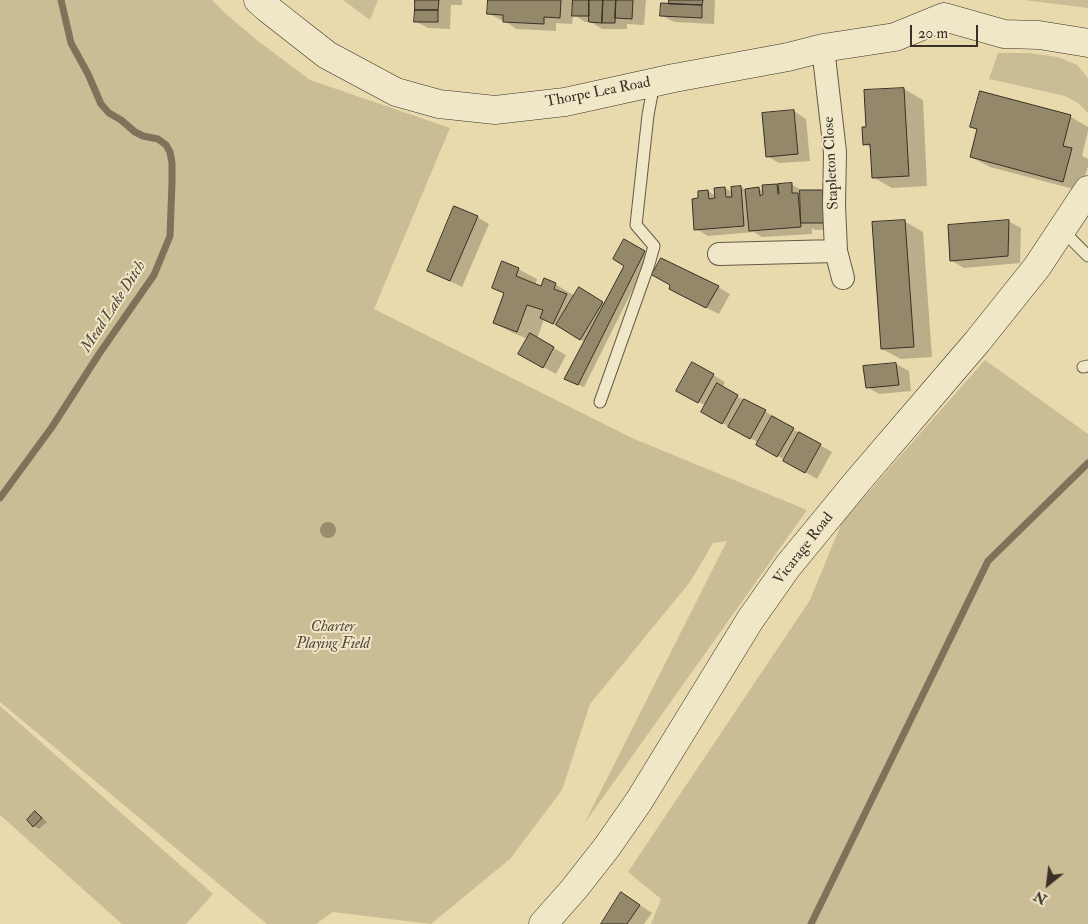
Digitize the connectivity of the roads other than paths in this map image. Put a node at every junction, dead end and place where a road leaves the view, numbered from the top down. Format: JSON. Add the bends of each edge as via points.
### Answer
{"nodes":[{"id":1,"x":258,"y":0,"type":"edge"},
{"id":2,"x":944,"y":8,"type":"edge"},
{"id":3,"x":1088,"y":43,"type":"edge"},
{"id":4,"x":823,"y":48,"type":"junction"},
{"id":5,"x":654,"y":83,"type":"junction"},
{"id":6,"x":1088,"y":190,"type":"edge"},
{"id":7,"x":1062,"y":230,"type":"junction"},
{"id":8,"x":836,"y":250,"type":"junction"},
{"id":9,"x":719,"y":254,"type":"dead end"},
{"id":10,"x":1088,"y":256,"type":"edge"},
{"id":11,"x":843,"y":278,"type":"dead end"},
{"id":12,"x":600,"y":402,"type":"dead end"},
{"id":13,"x":543,"y":924,"type":"edge"}],
"edges":[{"from":1,"to":5,"type":"main road","name":"Thorpe Lea Road","via":[[328,55],[396,92],[439,104],[495,110],[565,102]]},
{"from":2,"to":3,"type":"main road","via":[[1004,34]]},
{"from":2,"to":4,"type":"main road","name":"Thorpe Lea Road","via":[[895,37]]},
{"from":4,"to":5,"type":"main road","name":"Thorpe Lea Road"},
{"from":4,"to":8,"type":"street","name":"Stapleton Close","via":[[835,152]]},
{"from":5,"to":12,"type":"lane","via":[[636,225],[654,246]]},
{"from":6,"to":7,"type":"main road","name":"Vicarage Road"},
{"from":7,"to":10,"type":"lane"},
{"from":7,"to":13,"type":"main road","name":"Vicarage Road","via":[[977,342],[788,566],[750,620],[639,800],[574,889]]},
{"from":8,"to":9,"type":"street"},
{"from":8,"to":11,"type":"street","name":"Stapleton Close"}]}
